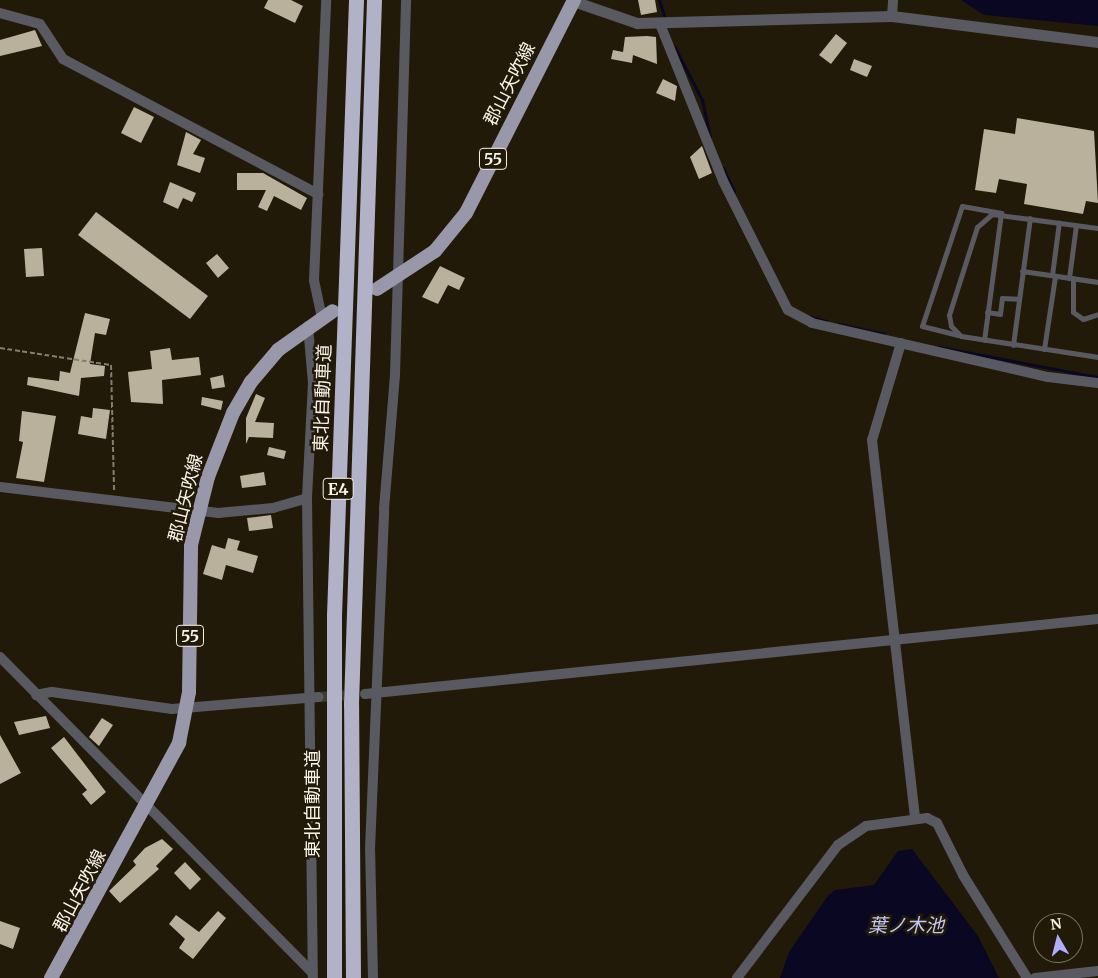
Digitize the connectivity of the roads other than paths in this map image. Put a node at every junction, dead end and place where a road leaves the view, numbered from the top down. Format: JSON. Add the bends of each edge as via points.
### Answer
{"nodes":[{"id":1,"x":326,"y":0,"type":"edge"},
{"id":2,"x":356,"y":0,"type":"edge"},
{"id":3,"x":374,"y":0,"type":"edge"},
{"id":4,"x":406,"y":0,"type":"edge"},
{"id":5,"x":573,"y":0,"type":"edge"},
{"id":6,"x":893,"y":0,"type":"edge"},
{"id":7,"x":0,"y":13,"type":"edge"},
{"id":8,"x":892,"y":16,"type":"junction"},
{"id":9,"x":660,"y":24,"type":"junction"},
{"id":10,"x":1098,"y":42,"type":"edge"},
{"id":11,"x":318,"y":194,"type":"junction"},
{"id":12,"x":1001,"y":213,"type":"junction"},
{"id":13,"x":1030,"y":218,"type":"junction"},
{"id":14,"x":1059,"y":222,"type":"junction"},
{"id":15,"x":1076,"y":225,"type":"junction"},
{"id":16,"x":1098,"y":228,"type":"edge"},
{"id":17,"x":1022,"y":271,"type":"junction"},
{"id":18,"x":1053,"y":276,"type":"junction"},
{"id":19,"x":399,"y":277,"type":"junction"},
{"id":20,"x":1071,"y":278,"type":"junction"},
{"id":21,"x":1098,"y":282,"type":"edge"},
{"id":22,"x":377,"y":289,"type":"dead end"},
{"id":23,"x":1019,"y":300,"type":"junction"},
{"id":24,"x":987,"y":312,"type":"junction"},
{"id":25,"x":328,"y":314,"type":"joint"},
{"id":26,"x":1098,"y":314,"type":"edge"},
{"id":27,"x":308,"y":326,"type":"junction"},
{"id":28,"x":961,"y":336,"type":"junction"},
{"id":29,"x":984,"y":340,"type":"junction"},
{"id":30,"x":901,"y":343,"type":"junction"},
{"id":31,"x":1013,"y":345,"type":"junction"},
{"id":32,"x":1044,"y":349,"type":"junction"},
{"id":33,"x":1098,"y":357,"type":"edge"},
{"id":34,"x":1098,"y":383,"type":"edge"},
{"id":35,"x":0,"y":487,"type":"edge"},
{"id":36,"x":307,"y":498,"type":"junction"},
{"id":37,"x":199,"y":510,"type":"junction"},
{"id":38,"x":1098,"y":619,"type":"edge"},
{"id":39,"x":894,"y":640,"type":"junction"},
{"id":40,"x":0,"y":658,"type":"edge"},
{"id":41,"x":377,"y":693,"type":"junction"},
{"id":42,"x":365,"y":694,"type":"tunnel mouth"},
{"id":43,"x":36,"y":695,"type":"junction"},
{"id":44,"x":319,"y":697,"type":"tunnel mouth"},
{"id":45,"x":308,"y":698,"type":"junction"},
{"id":46,"x":187,"y":708,"type":"junction"},
{"id":47,"x":146,"y":808,"type":"junction"},
{"id":48,"x":915,"y":819,"type":"junction"},
{"id":49,"x":1098,"y":971,"type":"edge"},
{"id":50,"x":312,"y":975,"type":"edge"},
{"id":51,"x":51,"y":978,"type":"edge"},
{"id":52,"x":334,"y":978,"type":"edge"},
{"id":53,"x":353,"y":978,"type":"edge"},
{"id":54,"x":373,"y":978,"type":"edge"},
{"id":55,"x":737,"y":978,"type":"edge"},
{"id":56,"x":1027,"y":978,"type":"edge"},
{"id":57,"x":1035,"y":978,"type":"edge"}],
"edges":[{"from":1,"to":11,"type":"street"},
{"from":2,"to":52,"type":"highway","name":"東北自動車道","number":"E4","via":[[334,615]]},
{"from":3,"to":53,"type":"highway","number":"E4","via":[[351,704]]},
{"from":4,"to":19,"type":"street"},
{"from":5,"to":9,"type":"street","via":[[612,18]]},
{"from":5,"to":19,"type":"main road","name":"郡山矢吹線","number":"55","via":[[466,213],[435,251]]},
{"from":6,"to":8,"type":"street"},
{"from":7,"to":11,"type":"street","via":[[40,24],[63,59]]},
{"from":8,"to":9,"type":"street"},
{"from":8,"to":10,"type":"street"},
{"from":9,"to":30,"type":"street","via":[[723,181],[785,307],[812,323]]},
{"from":11,"to":25,"type":"street","via":[[314,280]]},
{"from":12,"to":13,"type":"lane"},
{"from":12,"to":24,"type":"lane"},
{"from":12,"to":28,"type":"lane","via":[[992,214],[978,227],[949,307],[951,326]]},
{"from":12,"to":28,"type":"lane","via":[[962,206],[922,326]]},
{"from":13,"to":14,"type":"lane"},
{"from":13,"to":17,"type":"lane"},
{"from":14,"to":15,"type":"lane"},
{"from":14,"to":18,"type":"lane"},
{"from":15,"to":16,"type":"lane"},
{"from":15,"to":20,"type":"lane"},
{"from":17,"to":18,"type":"lane"},
{"from":17,"to":23,"type":"lane"},
{"from":18,"to":20,"type":"lane"},
{"from":18,"to":32,"type":"lane"},
{"from":19,"to":22,"type":"main road","name":"郡山矢吹線","number":"55"},
{"from":19,"to":41,"type":"street"},
{"from":20,"to":21,"type":"lane"},
{"from":20,"to":26,"type":"lane","via":[[1073,312],[1083,319]]},
{"from":23,"to":24,"type":"lane","via":[[1002,298],[1000,314]]},
{"from":23,"to":31,"type":"lane"},
{"from":24,"to":29,"type":"lane"},
{"from":25,"to":27,"type":"main road","name":"郡山矢吹線","number":"55"},
{"from":27,"to":36,"type":"street","via":[[313,383]]},
{"from":27,"to":37,"type":"main road","name":"郡山矢吹線","number":"55","via":[[278,350],[246,390],[213,462]]},
{"from":28,"to":29,"type":"lane"},
{"from":29,"to":31,"type":"lane"},
{"from":30,"to":34,"type":"street","via":[[1048,377]]},
{"from":30,"to":39,"type":"street","via":[[872,440]]},
{"from":31,"to":32,"type":"lane"},
{"from":32,"to":33,"type":"lane"},
{"from":35,"to":37,"type":"street"},
{"from":36,"to":37,"type":"street","via":[[239,514]]},
{"from":36,"to":45,"type":"street"},
{"from":37,"to":46,"type":"main road","name":"郡山矢吹線","number":"55","via":[[191,545]]},
{"from":38,"to":39,"type":"street"},
{"from":39,"to":41,"type":"street"},
{"from":39,"to":48,"type":"street"},
{"from":40,"to":43,"type":"street"},
{"from":41,"to":42,"type":"street"},
{"from":41,"to":54,"type":"street","via":[[370,849]]},
{"from":43,"to":46,"type":"street","via":[[52,692]]},
{"from":43,"to":47,"type":"street"},
{"from":44,"to":45,"type":"street"},
{"from":45,"to":46,"type":"street"},
{"from":45,"to":50,"type":"street"},
{"from":46,"to":47,"type":"main road","name":"郡山矢吹線","number":"55","via":[[179,743]]},
{"from":47,"to":50,"type":"street"},
{"from":47,"to":51,"type":"main road","name":"郡山矢吹線","number":"55"},
{"from":48,"to":55,"type":"street","via":[[866,826],[838,845]]},
{"from":48,"to":56,"type":"street","via":[[938,823],[962,875]]},
{"from":49,"to":57,"type":"street"}]}
